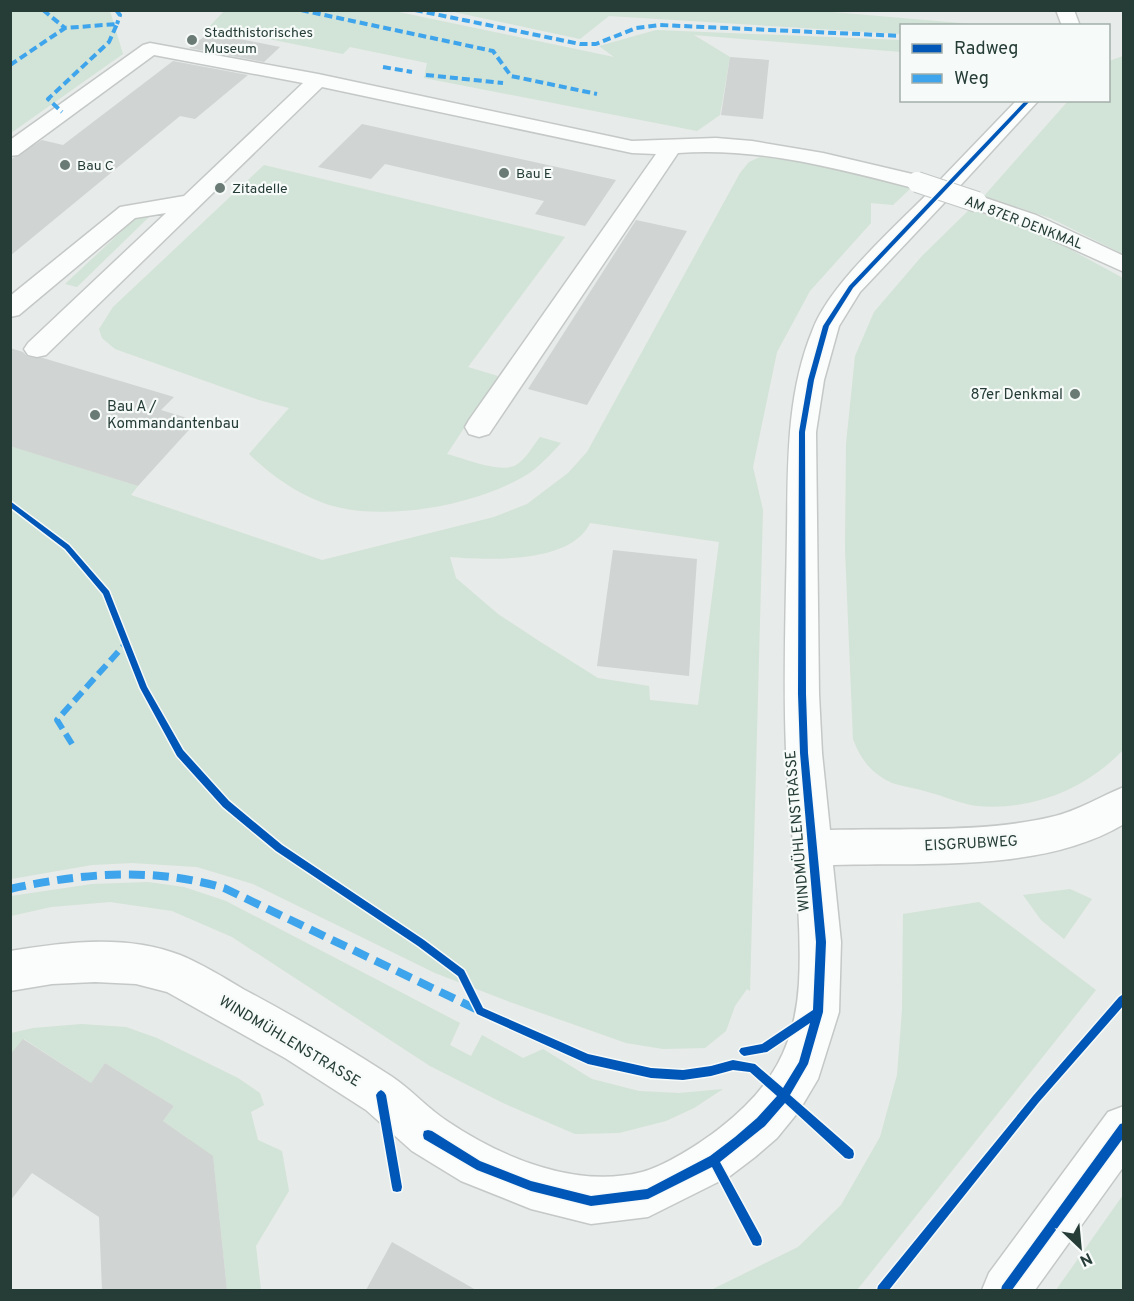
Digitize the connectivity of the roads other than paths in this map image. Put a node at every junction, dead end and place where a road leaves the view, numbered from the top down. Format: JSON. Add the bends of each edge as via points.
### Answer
{"nodes":[{"id":1,"x":318,"y":80,"type":"junction"},
{"id":2,"x":1027,"y":102,"type":"edge"},
{"id":3,"x":671,"y":148,"type":"junction"},
{"id":4,"x":10,"y":150,"type":"edge"},
{"id":5,"x":935,"y":187,"type":"junction"},
{"id":6,"x":189,"y":202,"type":"junction"},
{"id":7,"x":1124,"y":265,"type":"edge"},
{"id":8,"x":10,"y":309,"type":"edge"},
{"id":9,"x":37,"y":349,"type":"dead end"},
{"id":10,"x":479,"y":427,"type":"dead end"},
{"id":11,"x":1124,"y":804,"type":"edge"},
{"id":12,"x":812,"y":848,"type":"junction"},
{"id":13,"x":10,"y":970,"type":"edge"},
{"id":14,"x":1124,"y":1128,"type":"edge"},
{"id":15,"x":1006,"y":1290,"type":"edge"}],
"edges":[{"from":1,"to":3,"type":"street","via":[[632,147]]},
{"from":1,"to":4,"type":"street","via":[[150,49]]},
{"from":1,"to":6,"type":"street"},
{"from":2,"to":5,"type":"street","name":"WINDMÜHLENSTRASSE"},
{"from":3,"to":5,"type":"street","name":"AM 87ER DENKMAL","via":[[726,145],[820,157]]},
{"from":3,"to":10,"type":"street"},
{"from":5,"to":7,"type":"street","name":"AM 87ER DENKMAL","bridge":true,"via":[[1028,220]]},
{"from":5,"to":12,"type":"street","name":"WINDMÜHLENSTRASSE","via":[[851,287],[825,326],[811,380],[802,432],[801,602],[803,741]]},
{"from":6,"to":8,"type":"street","via":[[128,212]]},
{"from":6,"to":9,"type":"street"},
{"from":11,"to":12,"type":"street","name":"EISGRUBWEG","via":[[1062,833],[1009,843]]},
{"from":12,"to":13,"type":"street","name":"WINDMÜHLENSTRASSE","via":[[821,942],[818,1012],[803,1064],[784,1096],[739,1141],[714,1160],[648,1194],[591,1201],[531,1186],[477,1165],[428,1135],[381,1095],[300,1043],[174,973],[135,964],[95,962]]},
{"from":14,"to":15,"type":"street"}]}
